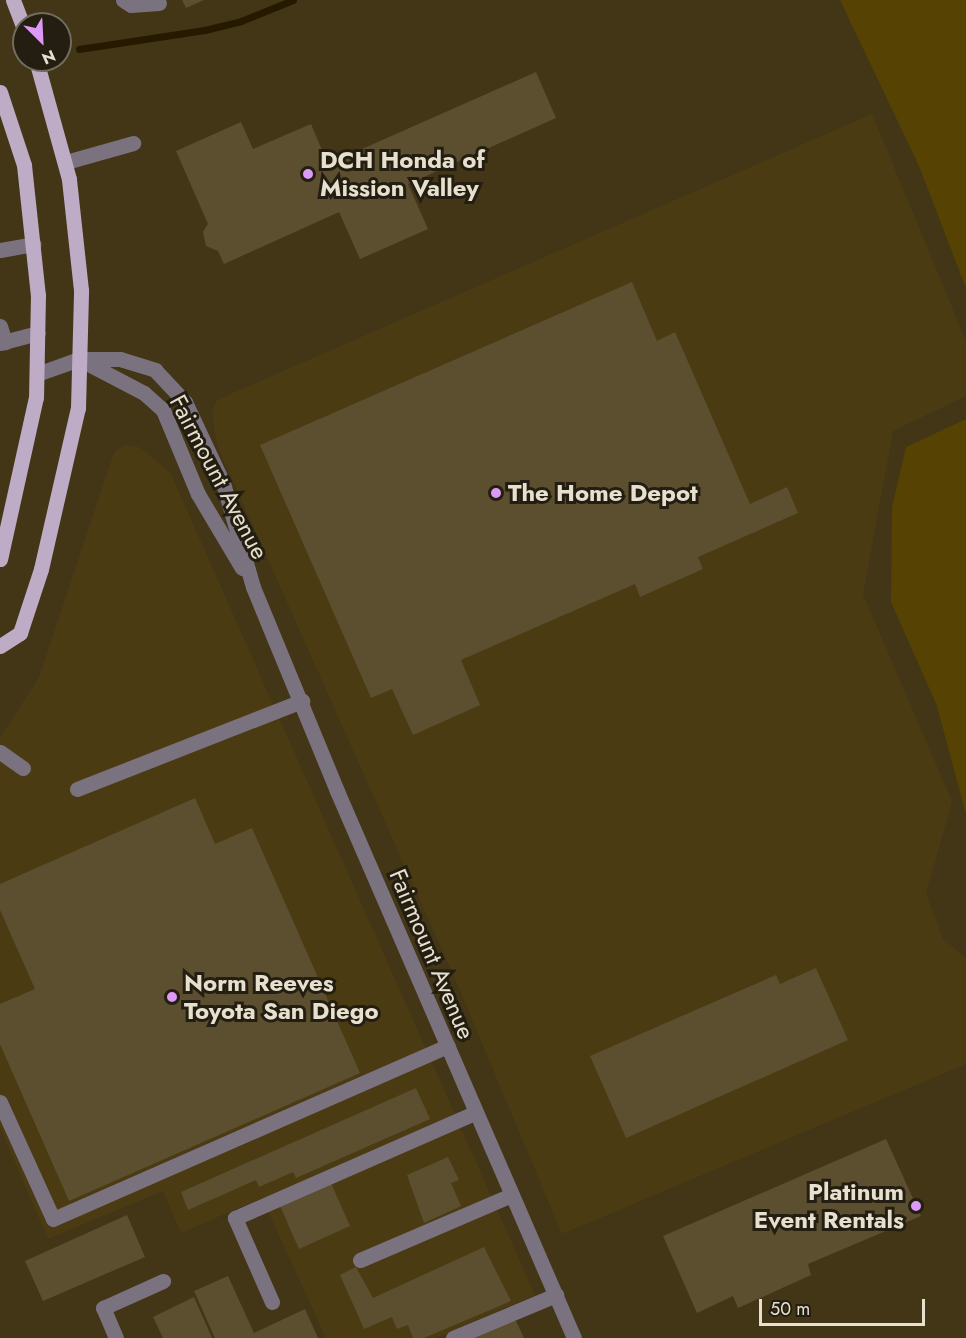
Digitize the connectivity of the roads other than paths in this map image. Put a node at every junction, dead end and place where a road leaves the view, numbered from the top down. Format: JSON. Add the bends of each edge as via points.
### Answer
{"nodes":[{"id":1,"x":123,"y":0,"type":"edge"},
{"id":2,"x":159,"y":3,"type":"dead end"},
{"id":3,"x":40,"y":72,"type":"edge"},
{"id":4,"x":0,"y":92,"type":"edge"},
{"id":5,"x":6,"y":126,"type":"edge"},
{"id":6,"x":133,"y":143,"type":"dead end"},
{"id":7,"x":66,"y":162,"type":"junction"},
{"id":8,"x":33,"y":244,"type":"junction"},
{"id":9,"x":0,"y":250,"type":"edge"},
{"id":10,"x":0,"y":326,"type":"edge"},
{"id":11,"x":38,"y":333,"type":"junction"},
{"id":12,"x":2,"y":342,"type":"edge"},
{"id":13,"x":79,"y":359,"type":"junction"},
{"id":14,"x":37,"y":374,"type":"junction"},
{"id":15,"x":0,"y":559,"type":"edge"},
{"id":16,"x":253,"y":587,"type":"junction"},
{"id":17,"x":0,"y":646,"type":"edge"},
{"id":18,"x":302,"y":701,"type":"junction"},
{"id":19,"x":0,"y":752,"type":"edge"},
{"id":20,"x":23,"y":768,"type":"dead end"},
{"id":21,"x":77,"y":789,"type":"dead end"},
{"id":22,"x":447,"y":1046,"type":"junction"},
{"id":23,"x":0,"y":1102,"type":"edge"},
{"id":24,"x":476,"y":1112,"type":"junction"},
{"id":25,"x":512,"y":1196,"type":"junction"},
{"id":26,"x":360,"y":1260,"type":"dead end"},
{"id":27,"x":164,"y":1281,"type":"dead end"},
{"id":28,"x":556,"y":1295,"type":"junction"},
{"id":29,"x":272,"y":1302,"type":"dead end"},
{"id":30,"x":116,"y":1338,"type":"edge"},
{"id":31,"x":453,"y":1338,"type":"edge"},
{"id":32,"x":574,"y":1338,"type":"edge"}],
"edges":[{"from":1,"to":2,"type":"street","via":[[131,5]]},
{"from":3,"to":7,"type":"main road"},
{"from":4,"to":5,"type":"main road"},
{"from":5,"to":8,"type":"main road","via":[[24,165]]},
{"from":6,"to":7,"type":"street"},
{"from":7,"to":13,"type":"main road","via":[[81,290]]},
{"from":8,"to":9,"type":"street"},
{"from":8,"to":11,"type":"main road"},
{"from":10,"to":12,"type":"street"},
{"from":11,"to":12,"type":"street"},
{"from":11,"to":14,"type":"main road"},
{"from":13,"to":14,"type":"street","name":"Fairmount Avenue"},
{"from":13,"to":16,"type":"street","name":"Fairmount Avenue","via":[[144,393],[163,410],[198,494]]},
{"from":13,"to":16,"type":"street","name":"Fairmount Avenue","via":[[105,357],[143,364],[176,389],[223,483]]},
{"from":13,"to":17,"type":"main road","via":[[78,408],[45,558],[20,633]]},
{"from":14,"to":15,"type":"main road","via":[[19,488]]},
{"from":16,"to":18,"type":"street","name":"Fairmount Avenue"},
{"from":18,"to":21,"type":"street"},
{"from":18,"to":22,"type":"street","name":"Fairmount Avenue"},
{"from":19,"to":20,"type":"street"},
{"from":22,"to":23,"type":"street","via":[[53,1219]]},
{"from":22,"to":24,"type":"street","name":"Fairmount Avenue"},
{"from":24,"to":25,"type":"street","name":"Fairmount Avenue"},
{"from":24,"to":29,"type":"street","via":[[235,1218]]},
{"from":25,"to":26,"type":"street"},
{"from":25,"to":28,"type":"street","name":"Fairmount Avenue"},
{"from":27,"to":30,"type":"street","via":[[103,1308]]},
{"from":28,"to":31,"type":"street"},
{"from":28,"to":32,"type":"street","name":"Fairmount Avenue"}]}
